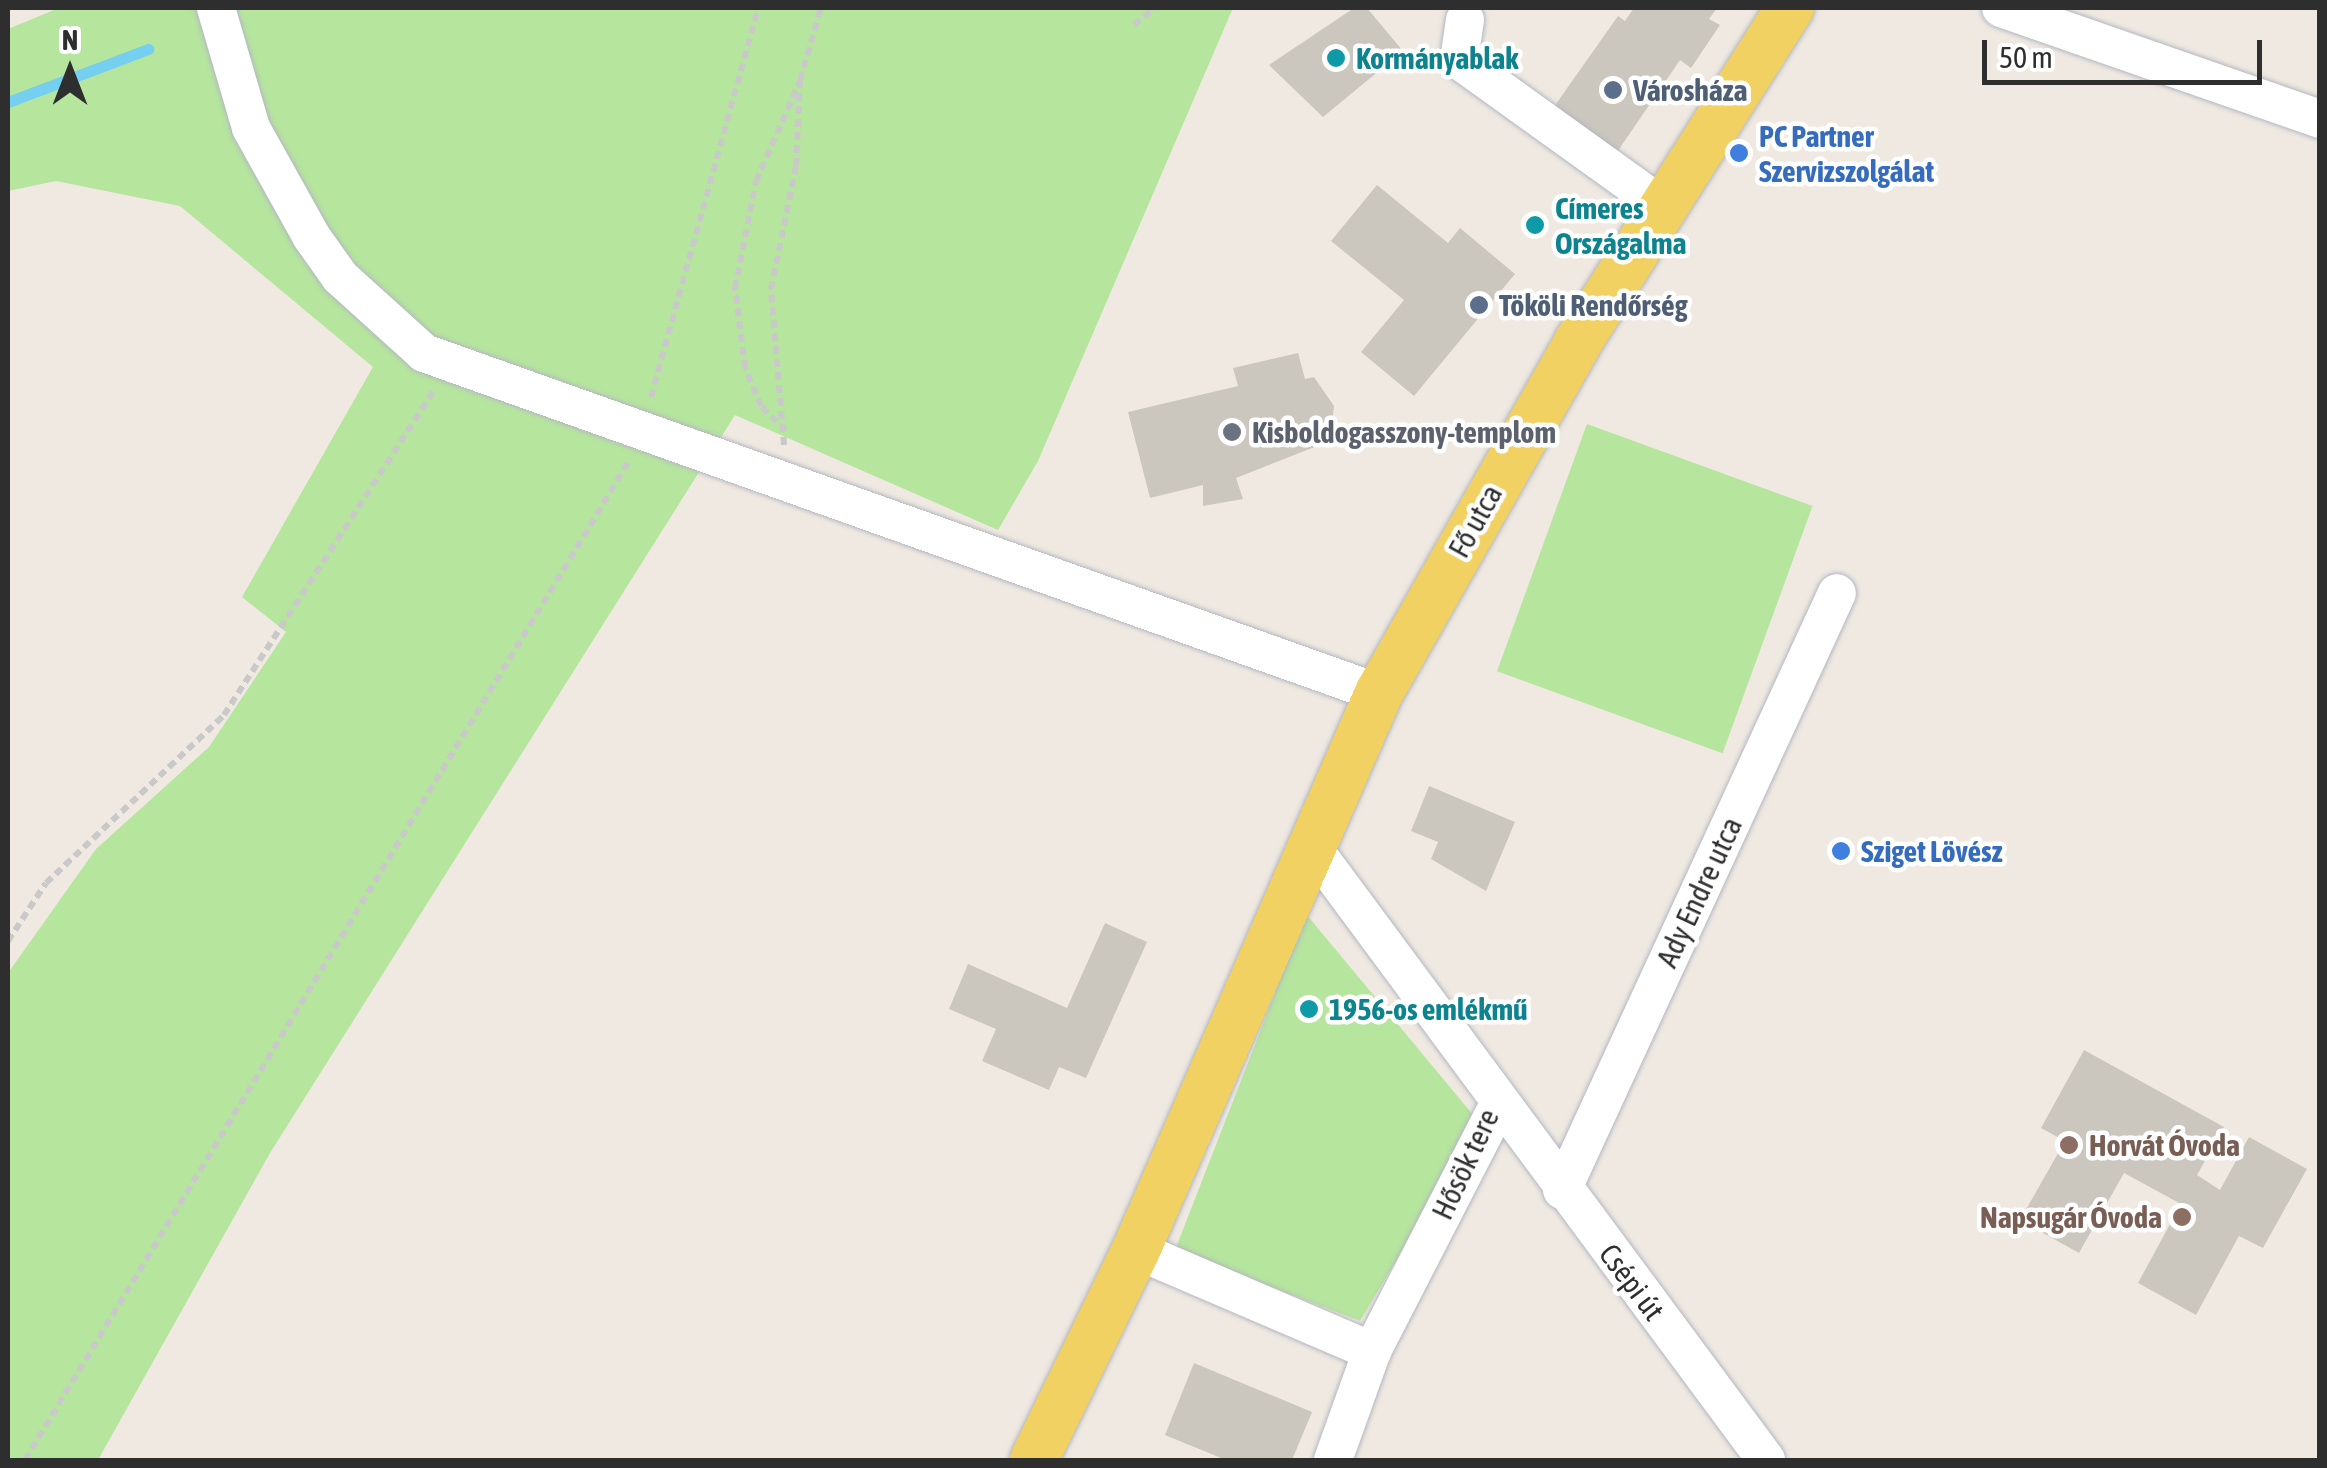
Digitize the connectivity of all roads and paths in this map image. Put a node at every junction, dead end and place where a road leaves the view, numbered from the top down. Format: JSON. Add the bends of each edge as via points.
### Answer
{"nodes":[{"id":1,"x":216,"y":8,"type":"edge"},
{"id":2,"x":758,"y":8,"type":"edge"},
{"id":3,"x":821,"y":8,"type":"edge"},
{"id":4,"x":1155,"y":8,"type":"edge"},
{"id":5,"x":1790,"y":8,"type":"edge"},
{"id":6,"x":2001,"y":8,"type":"edge"},
{"id":7,"x":1465,"y":20,"type":"dead end"},
{"id":8,"x":1134,"y":26,"type":"dead end"},
{"id":9,"x":800,"y":80,"type":"junction"},
{"id":10,"x":2320,"y":120,"type":"edge"},
{"id":11,"x":1662,"y":206,"type":"junction"},
{"id":12,"x":448,"y":365,"type":"junction"},
{"id":13,"x":644,"y":424,"type":"junction"},
{"id":14,"x":786,"y":431,"type":"junction"},
{"id":15,"x":780,"y":472,"type":"junction"},
{"id":16,"x":1836,"y":593,"type":"dead end"},
{"id":17,"x":1379,"y":693,"type":"junction"},
{"id":18,"x":1308,"y":843,"type":"junction"},
{"id":19,"x":8,"y":941,"type":"edge"},
{"id":20,"x":1499,"y":1104,"type":"junction"},
{"id":21,"x":1562,"y":1190,"type":"junction"},
{"id":22,"x":1136,"y":1250,"type":"junction"},
{"id":23,"x":1372,"y":1351,"type":"junction"},
{"id":24,"x":24,"y":1460,"type":"edge"},
{"id":25,"x":1034,"y":1460,"type":"edge"},
{"id":26,"x":1333,"y":1460,"type":"edge"},
{"id":27,"x":1766,"y":1460,"type":"edge"}],
"edges":[{"from":1,"to":12,"type":"street","via":[[251,128],[310,236],[364,301]]},
{"from":2,"to":13,"type":"path"},
{"from":3,"to":9,"type":"path"},
{"from":4,"to":8,"type":"path"},
{"from":5,"to":11,"type":"main road","name":"Fő utca"},
{"from":6,"to":10,"type":"street"},
{"from":7,"to":11,"type":"street","via":[[1459,60]]},
{"from":9,"to":14,"type":"path","via":[[796,166],[771,289]]},
{"from":9,"to":14,"type":"path","via":[[756,181],[734,288],[745,368],[761,406]]},
{"from":11,"to":17,"type":"main road","name":"Fő utca"},
{"from":12,"to":13,"type":"street"},
{"from":12,"to":19,"type":"path","via":[[224,714],[46,882]]},
{"from":13,"to":15,"type":"street"},
{"from":13,"to":24,"type":"path","via":[[587,536]]},
{"from":14,"to":15,"type":"path"},
{"from":15,"to":17,"type":"street"},
{"from":16,"to":21,"type":"street","name":"Ady Endre utca"},
{"from":17,"to":18,"type":"main road","name":"Fő utca"},
{"from":18,"to":20,"type":"street","name":"Hősök tere"},
{"from":18,"to":22,"type":"main road","name":"Fő utca"},
{"from":20,"to":21,"type":"street","name":"Csépi út"},
{"from":20,"to":23,"type":"street","name":"Hősök tere"},
{"from":21,"to":27,"type":"street","name":"Csépi út"},
{"from":22,"to":23,"type":"street"},
{"from":22,"to":25,"type":"main road","name":"Fő utca"},
{"from":23,"to":26,"type":"street","name":"Hősök tere"}]}
